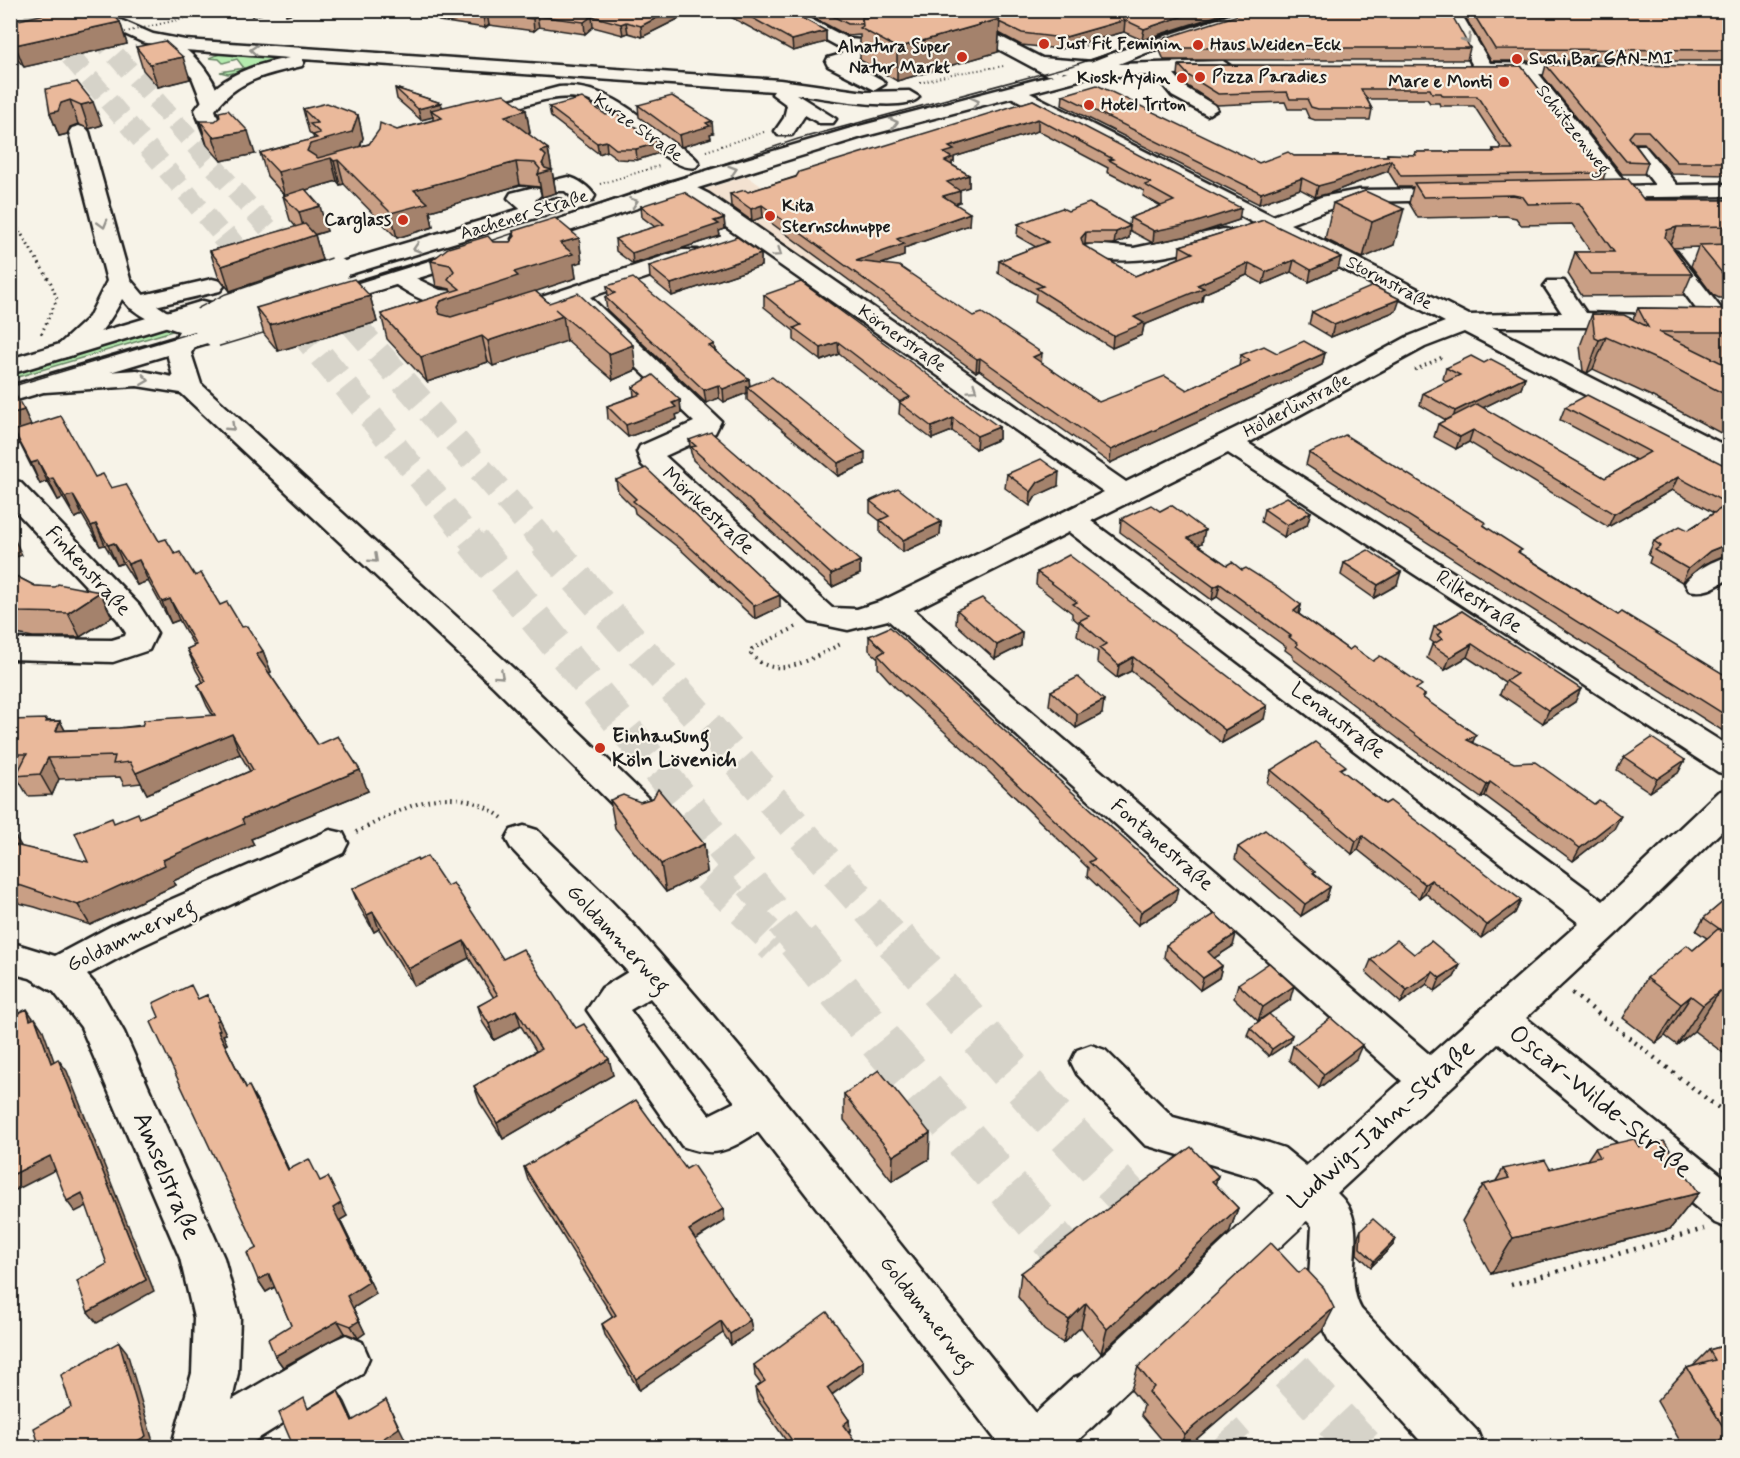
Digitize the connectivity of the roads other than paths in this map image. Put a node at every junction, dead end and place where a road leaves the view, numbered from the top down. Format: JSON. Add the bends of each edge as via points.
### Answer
{"nodes":[{"id":1,"x":779,"y":10,"type":"edge"},
{"id":2,"x":1214,"y":10,"type":"edge"},
{"id":3,"x":1263,"y":10,"type":"edge"},
{"id":4,"x":1450,"y":10,"type":"edge"},
{"id":5,"x":925,"y":23,"type":"edge"},
{"id":6,"x":958,"y":23,"type":"junction"},
{"id":7,"x":111,"y":28,"type":"edge"},
{"id":8,"x":159,"y":41,"type":"junction"},
{"id":9,"x":849,"y":44,"type":"junction"},
{"id":10,"x":218,"y":47,"type":"junction"},
{"id":11,"x":1140,"y":49,"type":"junction"},
{"id":12,"x":989,"y":56,"type":"edge"},
{"id":13,"x":354,"y":58,"type":"junction"},
{"id":14,"x":1037,"y":63,"type":"junction"},
{"id":15,"x":1096,"y":67,"type":"junction"},
{"id":16,"x":1164,"y":68,"type":"junction"},
{"id":17,"x":1239,"y":68,"type":"edge"},
{"id":18,"x":1460,"y":68,"type":"edge"},
{"id":19,"x":1484,"y":68,"type":"junction"},
{"id":20,"x":1524,"y":68,"type":"junction"},
{"id":21,"x":1604,"y":69,"type":"edge"},
{"id":22,"x":1009,"y":70,"type":"dead end"},
{"id":23,"x":240,"y":77,"type":"junction"},
{"id":24,"x":875,"y":84,"type":"dead end"},
{"id":25,"x":931,"y":91,"type":"dead end"},
{"id":26,"x":1016,"y":92,"type":"junction"},
{"id":27,"x":803,"y":97,"type":"junction"},
{"id":28,"x":909,"y":97,"type":"junction"},
{"id":29,"x":210,"y":101,"type":"junction"},
{"id":30,"x":1207,"y":109,"type":"dead end"},
{"id":31,"x":834,"y":117,"type":"junction"},
{"id":32,"x":454,"y":120,"type":"edge"},
{"id":33,"x":785,"y":131,"type":"junction"},
{"id":34,"x":79,"y":132,"type":"dead end"},
{"id":35,"x":855,"y":133,"type":"junction"},
{"id":36,"x":215,"y":138,"type":"edge"},
{"id":37,"x":763,"y":138,"type":"dead end"},
{"id":38,"x":1637,"y":148,"type":"edge"},
{"id":39,"x":731,"y":149,"type":"dead end"},
{"id":40,"x":689,"y":163,"type":"junction"},
{"id":41,"x":1665,"y":184,"type":"junction"},
{"id":42,"x":559,"y":186,"type":"dead end"},
{"id":43,"x":677,"y":187,"type":"junction"},
{"id":44,"x":1720,"y":190,"type":"edge"},
{"id":45,"x":1622,"y":192,"type":"junction"},
{"id":46,"x":1575,"y":193,"type":"edge"},
{"id":47,"x":1482,"y":194,"type":"edge"},
{"id":48,"x":584,"y":196,"type":"junction"},
{"id":49,"x":1270,"y":221,"type":"junction"},
{"id":50,"x":707,"y":250,"type":"edge"},
{"id":51,"x":1094,"y":251,"type":"edge"},
{"id":52,"x":1699,"y":256,"type":"edge"},
{"id":53,"x":399,"y":277,"type":"junction"},
{"id":54,"x":1672,"y":277,"type":"edge"},
{"id":55,"x":119,"y":281,"type":"junction"},
{"id":56,"x":1556,"y":286,"type":"dead end"},
{"id":57,"x":573,"y":294,"type":"junction"},
{"id":58,"x":445,"y":296,"type":"edge"},
{"id":59,"x":138,"y":303,"type":"junction"},
{"id":60,"x":167,"y":320,"type":"junction"},
{"id":61,"x":1579,"y":320,"type":"junction"},
{"id":62,"x":1658,"y":320,"type":"edge"},
{"id":63,"x":1710,"y":320,"type":"edge"},
{"id":64,"x":207,"y":322,"type":"junction"},
{"id":65,"x":486,"y":323,"type":"edge"},
{"id":66,"x":1466,"y":323,"type":"junction"},
{"id":67,"x":63,"y":352,"type":"junction"},
{"id":68,"x":22,"y":364,"type":"edge"},
{"id":69,"x":45,"y":384,"type":"junction"},
{"id":70,"x":189,"y":387,"type":"junction"},
{"id":71,"x":10,"y":394,"type":"edge"},
{"id":72,"x":1229,"y":442,"type":"junction"},
{"id":73,"x":1730,"y":459,"type":"edge"},
{"id":74,"x":10,"y":488,"type":"edge"},
{"id":75,"x":1125,"y":494,"type":"junction"},
{"id":76,"x":1071,"y":520,"type":"junction"},
{"id":77,"x":1730,"y":565,"type":"edge"},
{"id":78,"x":1700,"y":583,"type":"dead end"},
{"id":79,"x":893,"y":608,"type":"junction"},
{"id":80,"x":10,"y":650,"type":"edge"},
{"id":81,"x":1730,"y":763,"type":"edge"},
{"id":82,"x":1730,"y":801,"type":"edge"},
{"id":83,"x":644,"y":815,"type":"edge"},
{"id":84,"x":524,"y":839,"type":"road end"},
{"id":85,"x":330,"y":843,"type":"road end"},
{"id":86,"x":1605,"y":922,"type":"junction"},
{"id":87,"x":10,"y":957,"type":"edge"},
{"id":88,"x":59,"y":972,"type":"junction"},
{"id":89,"x":654,"y":975,"type":"junction"},
{"id":90,"x":1498,"y":1019,"type":"junction"},
{"id":91,"x":1091,"y":1062,"type":"dead end"},
{"id":92,"x":1432,"y":1082,"type":"junction"},
{"id":93,"x":763,"y":1107,"type":"junction"},
{"id":94,"x":1297,"y":1202,"type":"junction"},
{"id":95,"x":1720,"y":1218,"type":"edge"},
{"id":96,"x":346,"y":1358,"type":"dead end"},
{"id":97,"x":196,"y":1448,"type":"edge"},
{"id":98,"x":1034,"y":1448,"type":"edge"},
{"id":99,"x":1460,"y":1448,"type":"edge"}],
"edges":[{"from":1,"to":9,"type":"main road","via":[[835,41]]},
{"from":2,"to":14,"type":"main road","name":"Aachener Straße"},
{"from":3,"to":11,"type":"main road","name":"Aachener Straße"},
{"from":4,"to":19,"type":"main road","one_way":true},
{"from":5,"to":6,"type":"main road"},
{"from":5,"to":9,"type":"main road","via":[[868,43]]},
{"from":6,"to":12,"type":"main road","via":[[942,32]]},
{"from":6,"to":14,"type":"main road"},
{"from":7,"to":8,"type":"main road"},
{"from":8,"to":10,"type":"main road"},
{"from":8,"to":29,"type":"main road","via":[[203,79],[210,90]]},
{"from":9,"to":24,"type":"main road","via":[[852,57],[835,62]]},
{"from":13,"to":10,"type":"main road","one_way":true},
{"from":10,"to":23,"type":"main road","via":[[203,58],[205,66],[217,76]]},
{"from":11,"to":15,"type":"main road","name":"Aachener Straße"},
{"from":11,"to":16,"type":"main road","via":[[1142,55]]},
{"from":13,"to":23,"type":"main road","via":[[285,64]]},
{"from":13,"to":27,"type":"main road","via":[[752,84]]},
{"from":14,"to":15,"type":"main road","name":"Aachener Straße"},
{"from":14,"to":22,"type":"main road","name":"Aachener Straße"},
{"from":14,"to":26,"type":"main road","name":"Aachener Straße","via":[[1054,70],[1054,74]]},
{"from":15,"to":16,"type":"main road"},
{"from":15,"to":26,"type":"main road","name":"Aachener Straße"},
{"from":16,"to":17,"type":"main road"},
{"from":16,"to":30,"type":"main road","via":[[1179,92]]},
{"from":18,"to":19,"type":"main road"},
{"from":19,"to":20,"type":"main road"},
{"from":20,"to":21,"type":"main road"},
{"from":20,"to":45,"type":"main road","name":"Schützenweg"},
{"from":23,"to":29,"type":"main road"},
{"from":25,"to":28,"type":"main road"},
{"from":35,"to":26,"type":"main road","name":"Aachener Straße","one_way":true},
{"from":26,"to":49,"type":"main road","name":"Stormstraße"},
{"from":27,"to":28,"type":"main road"},
{"from":27,"to":31,"type":"main road"},
{"from":27,"to":33,"type":"main road"},
{"from":28,"to":31,"type":"main road"},
{"from":29,"to":36,"type":"main road","via":[[205,110]]},
{"from":31,"to":33,"type":"main road"},
{"from":31,"to":35,"type":"main road"},
{"from":32,"to":40,"type":"main road","name":"Kurze Straße","via":[[561,93],[587,93]]},
{"from":33,"to":37,"type":"main road"},
{"from":34,"to":55,"type":"main road","one_way":true},
{"from":43,"to":35,"type":"main road","name":"Aachener Straße","one_way":true},
{"from":38,"to":41,"type":"main road"},
{"from":39,"to":40,"type":"main road","name":"Aachener Straße"},
{"from":40,"to":48,"type":"main road","name":"Aachener Straße"},
{"from":41,"to":44,"type":"main road"},
{"from":41,"to":45,"type":"main road"},
{"from":42,"to":48,"type":"main road","via":[[568,183]]},
{"from":53,"to":43,"type":"main road","name":"Aachener Straße","one_way":true},
{"from":43,"to":75,"type":"main road","name":"Körnerstraße","one_way":true,"via":[[701,199],[740,238]]},
{"from":45,"to":46,"type":"main road"},
{"from":47,"to":49,"type":"main road","via":[[1359,196]]},
{"from":48,"to":64,"type":"main road","name":"Aachener Straße","one_way":true,"bridge":true,"via":[[533,202],[230,306]]},
{"from":49,"to":51,"type":"main road","via":[[1212,240],[1134,255]]},
{"from":49,"to":66,"type":"main road","name":"Stormstraße"},
{"from":50,"to":57,"type":"main road"},
{"from":52,"to":63,"type":"main road","via":[[1669,256]]},
{"from":53,"to":58,"type":"main road","via":[[437,298]]},
{"from":53,"to":64,"type":"main road","name":"Aachener Straße","bridge":true,"via":[[322,301]]},
{"from":54,"to":63,"type":"main road"},
{"from":55,"to":59,"type":"main road"},
{"from":55,"to":67,"type":"main road","via":[[99,321]]},
{"from":56,"to":61,"type":"main road"},
{"from":57,"to":65,"type":"main road"},
{"from":57,"to":79,"type":"main road","name":"Mörikestraße","via":[[708,421],[706,427],[650,452],[652,459],[821,615],[849,621]]},
{"from":59,"to":60,"type":"main road"},
{"from":59,"to":64,"type":"main road"},
{"from":60,"to":64,"type":"main road"},
{"from":60,"to":67,"type":"main road"},
{"from":61,"to":62,"type":"main road","name":"Hölderlinstraße"},
{"from":61,"to":66,"type":"main road","name":"Hölderlinstraße"},
{"from":64,"to":69,"type":"main road","name":"Aachener Straße"},
{"from":64,"to":70,"type":"main road","via":[[179,353]]},
{"from":66,"to":72,"type":"main road","name":"Hölderlinstraße","via":[[1416,342]]},
{"from":66,"to":73,"type":"main road","name":"Stormstraße"},
{"from":67,"to":68,"type":"main road"},
{"from":69,"to":70,"type":"main road","one_way":true,"via":[[137,378]]},
{"from":69,"to":71,"type":"main road","name":"Aachener Straße"},
{"from":70,"to":83,"type":"main road","one_way":true,"via":[[504,678]]},
{"from":72,"to":75,"type":"main road","name":"Hölderlinstraße"},
{"from":72,"to":81,"type":"main road","name":"Rilkestraße"},
{"from":74,"to":80,"type":"main road","name":"Finkenstraße","via":[[128,612],[142,633],[138,643],[113,651]]},
{"from":75,"to":76,"type":"main road","name":"Hölderlinstraße"},
{"from":76,"to":79,"type":"main road","name":"Hölderlinstraße"},
{"from":76,"to":86,"type":"main road","name":"Lenaustraße"},
{"from":77,"to":78,"type":"main road"},
{"from":79,"to":92,"type":"main road","name":"Fontanestraße"},
{"from":82,"to":86,"type":"main road","name":"Ludwig-Jahn-Straße"},
{"from":84,"to":89,"type":"main road","name":"Goldammerweg"},
{"from":85,"to":88,"type":"main road","name":"Goldammerweg","via":[[126,936]]},
{"from":86,"to":90,"type":"main road","name":"Ludwig-Jahn-Straße"},
{"from":87,"to":88,"type":"main road","name":"Amselstraße"},
{"from":88,"to":97,"type":"main road","name":"Amselstraße","via":[[88,1001],[104,1032],[202,1258],[217,1317],[215,1373]]},
{"from":89,"to":93,"type":"main road","name":"Goldammerweg"},
{"from":89,"to":93,"type":"main road","via":[[616,999],[607,1010],[697,1133],[717,1135]]},
{"from":90,"to":92,"type":"main road","name":"Ludwig-Jahn-Straße"},
{"from":90,"to":95,"type":"main road","name":"Oscar-Wilde-Straße"},
{"from":91,"to":94,"type":"main road","via":[[1160,1132],[1269,1162]]},
{"from":92,"to":94,"type":"main road","name":"Ludwig-Jahn-Straße"},
{"from":93,"to":98,"type":"main road","name":"Goldammerweg"},
{"from":94,"to":98,"type":"main road","name":"Ludwig-Jahn-Straße","bridge":true},
{"from":94,"to":99,"type":"main road","via":[[1334,1218],[1331,1298],[1345,1324]]},
{"from":96,"to":97,"type":"main road"}]}
